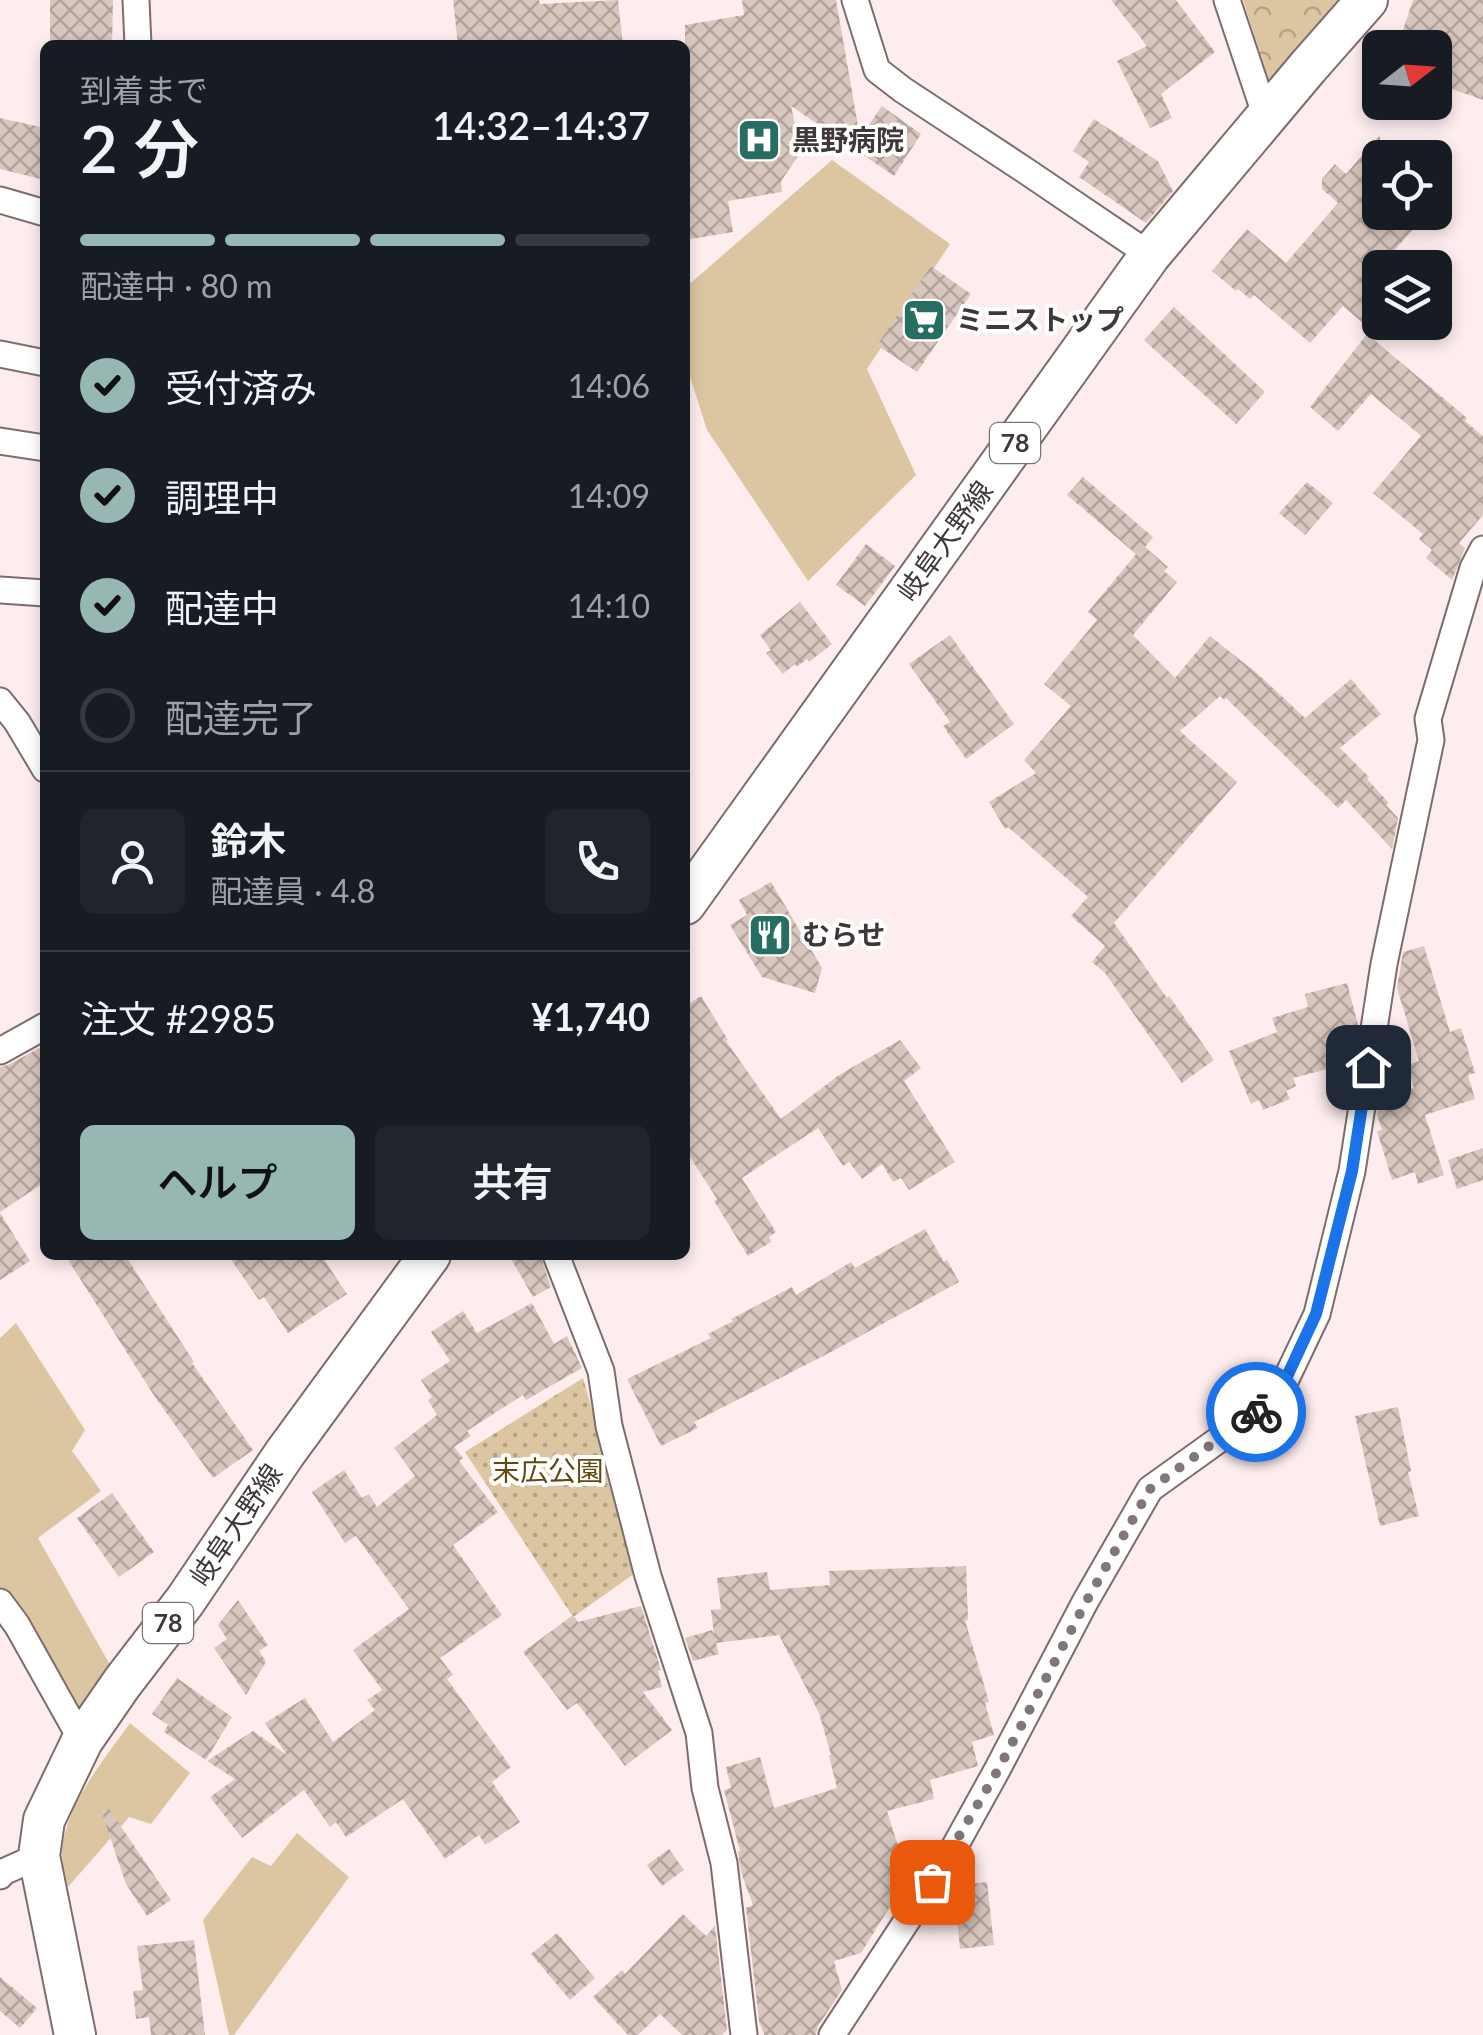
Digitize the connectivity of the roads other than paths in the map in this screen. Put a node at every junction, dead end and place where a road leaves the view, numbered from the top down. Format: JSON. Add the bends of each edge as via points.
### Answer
{"nodes":[{"id":1,"x":136,"y":0,"type":"edge"},
{"id":2,"x":855,"y":0,"type":"edge"},
{"id":3,"x":1227,"y":0,"type":"edge"},
{"id":4,"x":1367,"y":0,"type":"edge"},
{"id":5,"x":138,"y":40,"type":"edge"},
{"id":6,"x":1266,"y":117,"type":"junction"},
{"id":7,"x":0,"y":200,"type":"edge"},
{"id":8,"x":40,"y":212,"type":"edge"},
{"id":9,"x":1150,"y":256,"type":"junction"},
{"id":10,"x":0,"y":354,"type":"edge"},
{"id":11,"x":40,"y":362,"type":"edge"},
{"id":12,"x":0,"y":440,"type":"edge"},
{"id":13,"x":40,"y":447,"type":"edge"},
{"id":14,"x":1483,"y":549,"type":"edge"},
{"id":15,"x":0,"y":590,"type":"edge"},
{"id":16,"x":40,"y":593,"type":"edge"},
{"id":17,"x":0,"y":701,"type":"edge"},
{"id":18,"x":40,"y":761,"type":"edge"},
{"id":19,"x":690,"y":897,"type":"edge"},
{"id":20,"x":40,"y":1029,"type":"edge"},
{"id":21,"x":0,"y":1051,"type":"edge"},
{"id":22,"x":426,"y":1260,"type":"edge"},
{"id":23,"x":558,"y":1260,"type":"edge"},
{"id":24,"x":0,"y":1602,"type":"edge"},
{"id":25,"x":82,"y":1741,"type":"junction"},
{"id":26,"x":39,"y":1856,"type":"junction"},
{"id":27,"x":1,"y":1872,"type":"edge"},
{"id":28,"x":75,"y":2035,"type":"edge"},
{"id":29,"x":744,"y":2035,"type":"edge"},
{"id":30,"x":832,"y":2035,"type":"edge"}],
"edges":[{"from":1,"to":5,"type":"street"},
{"from":2,"to":9,"type":"street","via":[[877,70]]},
{"from":3,"to":6,"type":"street"},
{"from":4,"to":6,"type":"main road","name":"岐阜大野線","number":"78"},
{"from":6,"to":9,"type":"main road","name":"岐阜大野線","number":"78"},
{"from":7,"to":8,"type":"street"},
{"from":9,"to":19,"type":"main road","name":"岐阜大野線","number":"78"},
{"from":10,"to":11,"type":"street"},
{"from":12,"to":13,"type":"street"},
{"from":14,"to":30,"type":"street","via":[[1428,719],[1431,740],[1384,964],[1352,1171],[1316,1314],[1277,1398],[1150,1489],[950,1854]]},
{"from":15,"to":16,"type":"street"},
{"from":17,"to":18,"type":"street"},
{"from":20,"to":21,"type":"street"},
{"from":22,"to":25,"type":"main road","name":"岐阜大野線","number":"78"},
{"from":23,"to":29,"type":"street","via":[[601,1371],[648,1576],[698,1733],[724,1863]]},
{"from":24,"to":25,"type":"street"},
{"from":25,"to":26,"type":"main road","name":"岐阜大野線","number":"78","via":[[44,1820]]},
{"from":26,"to":27,"type":"street"},
{"from":26,"to":28,"type":"main road","name":"岐阜大野線","number":"78"}]}
